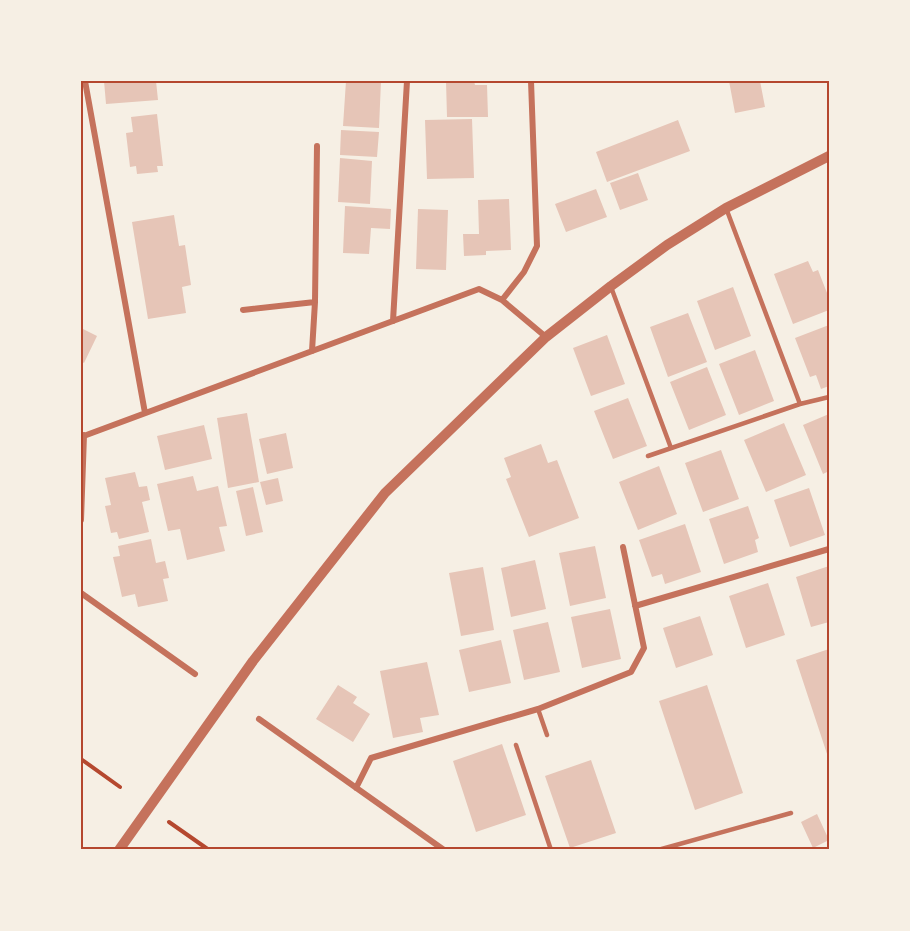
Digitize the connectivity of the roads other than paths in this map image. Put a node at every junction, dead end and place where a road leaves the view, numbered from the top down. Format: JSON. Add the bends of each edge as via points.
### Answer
{"nodes":[{"id":1,"x":85,"y":81,"type":"edge"},
{"id":2,"x":407,"y":81,"type":"edge"},
{"id":3,"x":531,"y":81,"type":"edge"},
{"id":4,"x":84,"y":102,"type":"edge"},
{"id":5,"x":317,"y":146,"type":"dead end"},
{"id":6,"x":829,"y":156,"type":"edge"},
{"id":7,"x":726,"y":208,"type":"junction"},
{"id":8,"x":611,"y":286,"type":"junction"},
{"id":9,"x":502,"y":300,"type":"junction"},
{"id":10,"x":315,"y":302,"type":"junction"},
{"id":11,"x":243,"y":310,"type":"dead end"},
{"id":12,"x":393,"y":321,"type":"junction"},
{"id":13,"x":546,"y":337,"type":"junction"},
{"id":14,"x":312,"y":351,"type":"junction"},
{"id":15,"x":829,"y":396,"type":"edge"},
{"id":16,"x":800,"y":404,"type":"junction"},
{"id":17,"x":145,"y":413,"type":"junction"},
{"id":18,"x":83,"y":436,"type":"edge"},
{"id":19,"x":671,"y":448,"type":"junction"},
{"id":20,"x":648,"y":456,"type":"dead end"},
{"id":21,"x":81,"y":520,"type":"edge"},
{"id":22,"x":623,"y":547,"type":"dead end"},
{"id":23,"x":829,"y":549,"type":"edge"},
{"id":24,"x":81,"y":593,"type":"edge"},
{"id":25,"x":635,"y":606,"type":"junction"},
{"id":26,"x":195,"y":674,"type":"dead end"},
{"id":27,"x":538,"y":709,"type":"junction"},
{"id":28,"x":259,"y":719,"type":"dead end"},
{"id":29,"x":547,"y":735,"type":"dead end"},
{"id":30,"x":516,"y":745,"type":"dead end"},
{"id":31,"x":356,"y":788,"type":"junction"},
{"id":32,"x":791,"y":813,"type":"dead end"},
{"id":33,"x":119,"y":850,"type":"edge"},
{"id":34,"x":444,"y":850,"type":"edge"},
{"id":35,"x":551,"y":850,"type":"edge"},
{"id":36,"x":658,"y":850,"type":"edge"}],
"edges":[{"from":1,"to":4,"type":"street"},
{"from":2,"to":12,"type":"street"},
{"from":3,"to":9,"type":"street","via":[[537,246],[524,272]]},
{"from":4,"to":17,"type":"street"},
{"from":5,"to":10,"type":"street"},
{"from":6,"to":7,"type":"street"},
{"from":7,"to":8,"type":"street"},
{"from":7,"to":16,"type":"lane"},
{"from":8,"to":13,"type":"street"},
{"from":8,"to":19,"type":"lane"},
{"from":9,"to":12,"type":"street","via":[[479,289]]},
{"from":9,"to":13,"type":"street"},
{"from":10,"to":11,"type":"street"},
{"from":10,"to":14,"type":"street"},
{"from":12,"to":14,"type":"street"},
{"from":13,"to":33,"type":"street","via":[[385,493],[253,661]]},
{"from":14,"to":17,"type":"street"},
{"from":15,"to":16,"type":"lane"},
{"from":16,"to":19,"type":"lane"},
{"from":17,"to":18,"type":"street"},
{"from":18,"to":21,"type":"street"},
{"from":19,"to":20,"type":"lane"},
{"from":22,"to":25,"type":"street"},
{"from":23,"to":25,"type":"street"},
{"from":24,"to":26,"type":"street"},
{"from":25,"to":27,"type":"street","via":[[644,648],[631,672]]},
{"from":27,"to":29,"type":"lane"},
{"from":27,"to":31,"type":"street","via":[[371,758]]},
{"from":28,"to":31,"type":"street"},
{"from":30,"to":35,"type":"lane"},
{"from":31,"to":34,"type":"street"},
{"from":32,"to":36,"type":"lane"}]}
